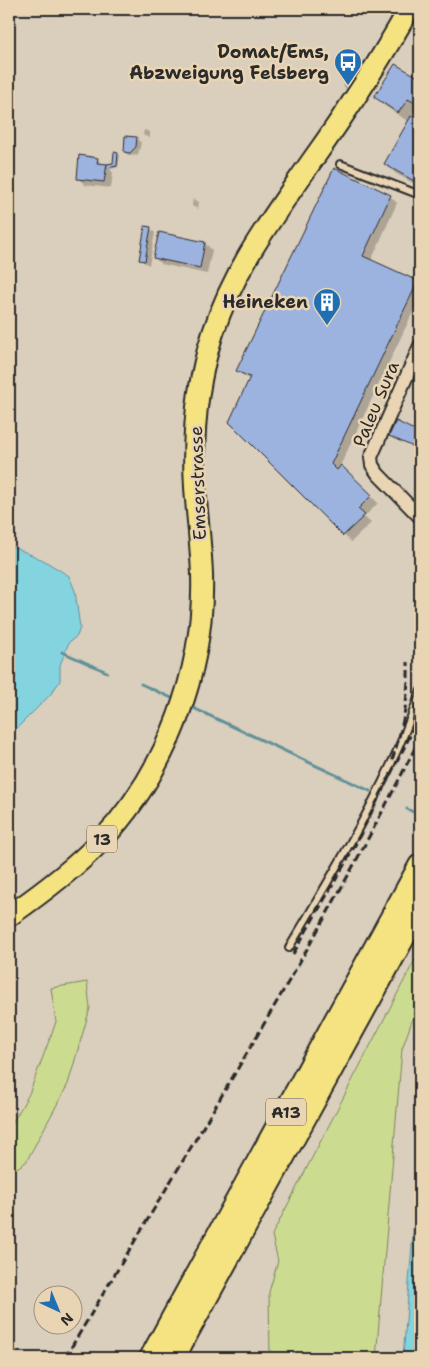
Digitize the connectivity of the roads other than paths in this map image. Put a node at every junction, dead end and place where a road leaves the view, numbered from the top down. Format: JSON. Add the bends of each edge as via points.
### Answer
{"nodes":[{"id":1,"x":408,"y":9,"type":"edge"},
{"id":2,"x":340,"y":164,"type":"dead end"},
{"id":3,"x":420,"y":195,"type":"edge"},
{"id":4,"x":420,"y":346,"type":"edge"},
{"id":5,"x":420,"y":517,"type":"edge"},
{"id":6,"x":420,"y":692,"type":"edge"},
{"id":7,"x":420,"y":866,"type":"edge"},
{"id":8,"x":420,"y":907,"type":"edge"},
{"id":9,"x":9,"y":916,"type":"edge"},
{"id":10,"x":289,"y":948,"type":"dead end"},
{"id":11,"x":151,"y":1358,"type":"edge"},
{"id":12,"x":173,"y":1358,"type":"edge"}],
"edges":[{"from":1,"to":9,"type":"main road","name":"Emserstrasse","number":"13","via":[[313,159],[257,238],[232,285],[214,331],[195,425],[195,486],[202,579],[200,622],[190,674],[168,738],[136,797],[103,838],[68,872]]},
{"from":2,"to":3,"type":"lane"},
{"from":4,"to":5,"type":"street","name":"Paleu Sura","via":[[371,457],[372,466],[378,474]]},
{"from":6,"to":10,"type":"lane","via":[[372,800]]},
{"from":7,"to":11,"type":"highway","number":"A13"},
{"from":8,"to":12,"type":"highway","number":"A13"}]}
